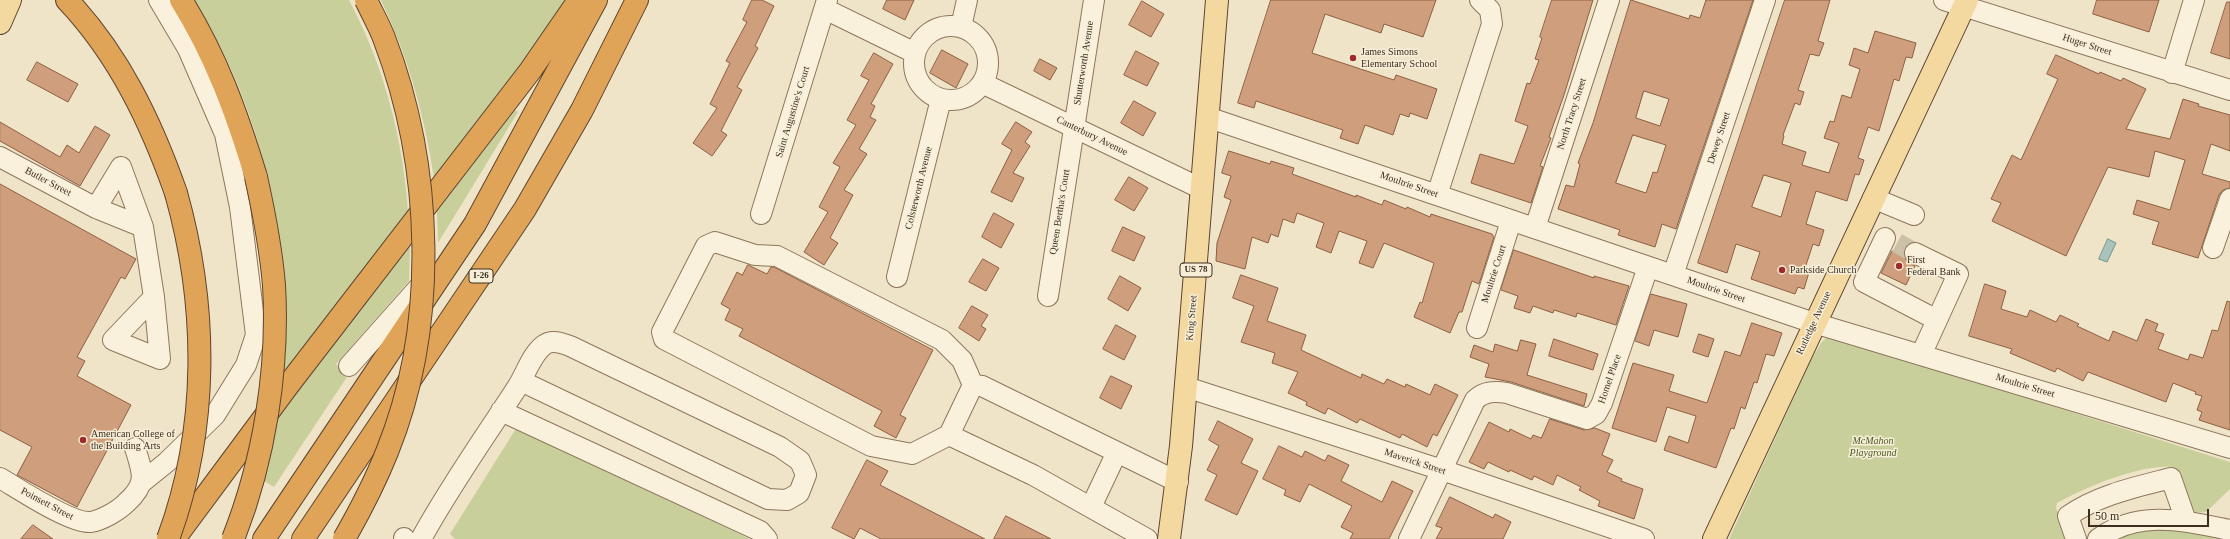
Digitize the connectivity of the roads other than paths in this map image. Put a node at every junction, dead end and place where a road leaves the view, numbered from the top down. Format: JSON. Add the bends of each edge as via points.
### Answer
{"nodes":[{"id":1,"x":10,"y":0,"type":"edge"},
{"id":2,"x":66,"y":0,"type":"edge"},
{"id":3,"x":159,"y":0,"type":"edge"},
{"id":4,"x":181,"y":0,"type":"edge"},
{"id":5,"x":366,"y":0,"type":"edge"},
{"id":6,"x":579,"y":0,"type":"edge"},
{"id":7,"x":596,"y":0,"type":"edge"},
{"id":8,"x":637,"y":0,"type":"edge"},
{"id":9,"x":967,"y":0,"type":"edge"},
{"id":10,"x":1094,"y":0,"type":"edge"},
{"id":11,"x":1217,"y":0,"type":"edge"},
{"id":12,"x":1480,"y":0,"type":"edge"},
{"id":13,"x":1608,"y":0,"type":"edge"},
{"id":14,"x":1765,"y":0,"type":"edge"},
{"id":15,"x":2194,"y":0,"type":"edge"},
{"id":16,"x":1958,"y":2,"type":"edge"},
{"id":17,"x":826,"y":4,"type":"edge"},
{"id":18,"x":0,"y":23,"type":"edge"},
{"id":19,"x":961,"y":27,"type":"junction"},
{"id":20,"x":915,"y":53,"type":"junction"},
{"id":21,"x":2172,"y":73,"type":"junction"},
{"id":22,"x":982,"y":84,"type":"junction"},
{"id":23,"x":2230,"y":90,"type":"edge"},
{"id":24,"x":941,"y":99,"type":"junction"},
{"id":25,"x":1207,"y":116,"type":"junction"},
{"id":26,"x":1073,"y":127,"type":"junction"},
{"id":27,"x":0,"y":157,"type":"edge"},
{"id":28,"x":1202,"y":189,"type":"junction"},
{"id":29,"x":1438,"y":195,"type":"junction"},
{"id":30,"x":1873,"y":198,"type":"junction"},
{"id":31,"x":2230,"y":199,"type":"edge"},
{"id":32,"x":96,"y":208,"type":"junction"},
{"id":33,"x":761,"y":214,"type":"dead end"},
{"id":34,"x":1914,"y":215,"type":"dead end"},
{"id":35,"x":1511,"y":221,"type":"junction"},
{"id":36,"x":475,"y":224,"type":"junction"},
{"id":37,"x":1860,"y":225,"type":"junction"},
{"id":38,"x":143,"y":227,"type":"junction"},
{"id":39,"x":1534,"y":228,"type":"junction"},
{"id":40,"x":2213,"y":248,"type":"dead end"},
{"id":41,"x":1915,"y":252,"type":"tunnel mouth"},
{"id":42,"x":1648,"y":267,"type":"junction"},
{"id":43,"x":1673,"y":275,"type":"junction"},
{"id":44,"x":897,"y":277,"type":"dead end"},
{"id":45,"x":1048,"y":296,"type":"dead end"},
{"id":46,"x":154,"y":297,"type":"dead end"},
{"id":47,"x":1937,"y":320,"type":"junction"},
{"id":48,"x":1814,"y":323,"type":"junction"},
{"id":49,"x":1477,"y":328,"type":"dead end"},
{"id":50,"x":1921,"y":355,"type":"junction"},
{"id":51,"x":349,"y":366,"type":"dead end"},
{"id":52,"x":521,"y":381,"type":"junction"},
{"id":53,"x":973,"y":385,"type":"junction"},
{"id":54,"x":1186,"y":387,"type":"junction"},
{"id":55,"x":501,"y":411,"type":"junction"},
{"id":56,"x":949,"y":435,"type":"junction"},
{"id":57,"x":134,"y":448,"type":"dead end"},
{"id":58,"x":2230,"y":448,"type":"edge"},
{"id":59,"x":1117,"y":452,"type":"junction"},
{"id":60,"x":1442,"y":470,"type":"junction"},
{"id":61,"x":0,"y":478,"type":"edge"},
{"id":62,"x":1178,"y":482,"type":"junction"},
{"id":63,"x":141,"y":483,"type":"junction"},
{"id":64,"x":1091,"y":507,"type":"junction"},
{"id":65,"x":2186,"y":521,"type":"junction"},
{"id":66,"x":2230,"y":530,"type":"edge"},
{"id":67,"x":168,"y":539,"type":"edge"},
{"id":68,"x":174,"y":539,"type":"edge"},
{"id":69,"x":233,"y":539,"type":"edge"},
{"id":70,"x":264,"y":539,"type":"edge"},
{"id":71,"x":302,"y":539,"type":"edge"},
{"id":72,"x":344,"y":539,"type":"edge"},
{"id":73,"x":410,"y":539,"type":"edge"},
{"id":74,"x":767,"y":539,"type":"edge"},
{"id":75,"x":1147,"y":539,"type":"edge"},
{"id":76,"x":1169,"y":539,"type":"edge"},
{"id":77,"x":1409,"y":539,"type":"edge"},
{"id":78,"x":1644,"y":539,"type":"edge"},
{"id":79,"x":1714,"y":539,"type":"edge"},
{"id":80,"x":2076,"y":539,"type":"edge"},
{"id":81,"x":2098,"y":539,"type":"edge"}],
"edges":[{"from":1,"to":18,"type":"main road"},
{"from":2,"to":67,"type":"highway","bridge":true,"via":[[101,42],[138,99],[163,156],[187,232],[198,302],[198,413],[176,519]]},
{"from":3,"to":63,"type":"street","name":"Poinsett Street","via":[[188,49],[224,134],[240,206],[256,335],[246,365],[216,415]]},
{"from":4,"to":69,"type":"highway","bridge":true,"via":[[215,60],[241,127],[264,214],[274,286],[272,349],[264,430],[256,471]]},
{"from":5,"to":72,"type":"highway","bridge":true,"via":[[384,37],[405,104],[421,193],[422,290],[416,343],[403,401],[387,451],[362,507]]},
{"from":6,"to":68,"type":"highway","via":[[530,71],[289,384]]},
{"from":7,"to":36,"type":"highway"},
{"from":8,"to":71,"type":"highway","number":"I-26","bridge":true,"via":[[582,110],[525,209]]},
{"from":9,"to":19,"type":"street"},
{"from":10,"to":26,"type":"street","name":"Shutterworth Avenue"},
{"from":11,"to":25,"type":"main road","name":"King Street","number":"US 78"},
{"from":12,"to":29,"type":"street","via":[[1490,10],[1492,24]]},
{"from":13,"to":39,"type":"street","name":"North Tracy Street"},
{"from":14,"to":43,"type":"street","name":"Dewey Street"},
{"from":15,"to":21,"type":"street"},
{"from":16,"to":21,"type":"street","name":"Huger Street"},
{"from":16,"to":30,"type":"main road","name":"Rutledge Avenue"},
{"from":17,"to":20,"type":"street"},
{"from":17,"to":33,"type":"street","name":"Saint Augustine's Court"},
{"from":19,"to":20,"type":"street","via":[[942,27],[930,32]]},
{"from":19,"to":22,"type":"street","via":[[977,37],[987,54],[987,74]]},
{"from":20,"to":24,"type":"street","via":[[914,72],[924,89]]},
{"from":21,"to":23,"type":"street","name":"Huger Street"},
{"from":22,"to":24,"type":"street","via":[[977,90],[960,99]]},
{"from":22,"to":26,"type":"street","name":"Canterbury Avenue"},
{"from":24,"to":44,"type":"street","name":"Colsterworth Avenue"},
{"from":25,"to":28,"type":"main road","name":"King Street","number":"US 78"},
{"from":25,"to":29,"type":"street","name":"Moultrie Street"},
{"from":26,"to":28,"type":"street","name":"Canterbury Avenue"},
{"from":26,"to":45,"type":"street","name":"Queen Bertha's Court"},
{"from":27,"to":32,"type":"street","name":"Butler Street"},
{"from":28,"to":54,"type":"main road","name":"King Street","number":"US 78"},
{"from":29,"to":35,"type":"street","name":"Moultrie Street"},
{"from":30,"to":34,"type":"street"},
{"from":30,"to":37,"type":"main road","name":"Rutledge Avenue"},
{"from":31,"to":40,"type":"street"},
{"from":32,"to":38,"type":"street","name":"Butler Street"},
{"from":32,"to":38,"type":"street","via":[[120,167]]},
{"from":35,"to":39,"type":"street","name":"Moultrie Street"},
{"from":35,"to":49,"type":"street","name":"Moultrie Court"},
{"from":36,"to":51,"type":"street"},
{"from":36,"to":70,"type":"highway","bridge":true},
{"from":37,"to":47,"type":"street","via":[[1891,240],[1864,282]]},
{"from":37,"to":48,"type":"main road","name":"Rutledge Avenue"},
{"from":38,"to":46,"type":"street"},
{"from":39,"to":42,"type":"street","name":"Moultrie Street"},
{"from":41,"to":47,"type":"street","via":[[1958,274]]},
{"from":42,"to":43,"type":"street","name":"Moultrie Street"},
{"from":42,"to":60,"type":"street","name":"Homel Place","via":[[1596,414],[1591,418],[1581,418],[1507,393],[1480,395],[1475,400]]},
{"from":43,"to":48,"type":"street","name":"Moultrie Street"},
{"from":47,"to":50,"type":"street"},
{"from":48,"to":50,"type":"street","name":"Moultrie Street"},
{"from":48,"to":79,"type":"main road","name":"Rutledge Avenue"},
{"from":50,"to":58,"type":"street","name":"Moultrie Street"},
{"from":52,"to":52,"type":"street","via":[[768,499],[787,500],[799,493],[806,475],[800,461],[780,447],[557,341],[545,343],[539,349]]},
{"from":52,"to":55,"type":"street"},
{"from":53,"to":56,"type":"street"},
{"from":53,"to":56,"type":"street","via":[[962,360],[942,340],[777,256],[756,255],[715,242],[706,246],[662,332],[664,339],[871,446],[912,454]]},
{"from":53,"to":59,"type":"street","via":[[982,386]]},
{"from":54,"to":60,"type":"street","name":"Maverick Street"},
{"from":54,"to":62,"type":"main road","name":"King Street","number":"US 78"},
{"from":55,"to":73,"type":"street","via":[[440,504]]},
{"from":55,"to":74,"type":"street","via":[[760,531]]},
{"from":56,"to":64,"type":"street","via":[[1033,474]]},
{"from":57,"to":63,"type":"street","via":[[142,469]]},
{"from":59,"to":62,"type":"street"},
{"from":59,"to":64,"type":"street"},
{"from":60,"to":77,"type":"street"},
{"from":60,"to":78,"type":"street","name":"Maverick Street"},
{"from":61,"to":63,"type":"street","name":"Poinsett Street","via":[[75,520],[91,522],[123,505],[138,492]]},
{"from":62,"to":76,"type":"main road","name":"King Street","number":"US 78"},
{"from":64,"to":75,"type":"street"},
{"from":65,"to":66,"type":"street"},
{"from":65,"to":80,"type":"street","via":[[2171,478],[2100,499],[2076,510],[2068,516]]},
{"from":65,"to":81,"type":"street","via":[[2141,521],[2107,532]]}]}
